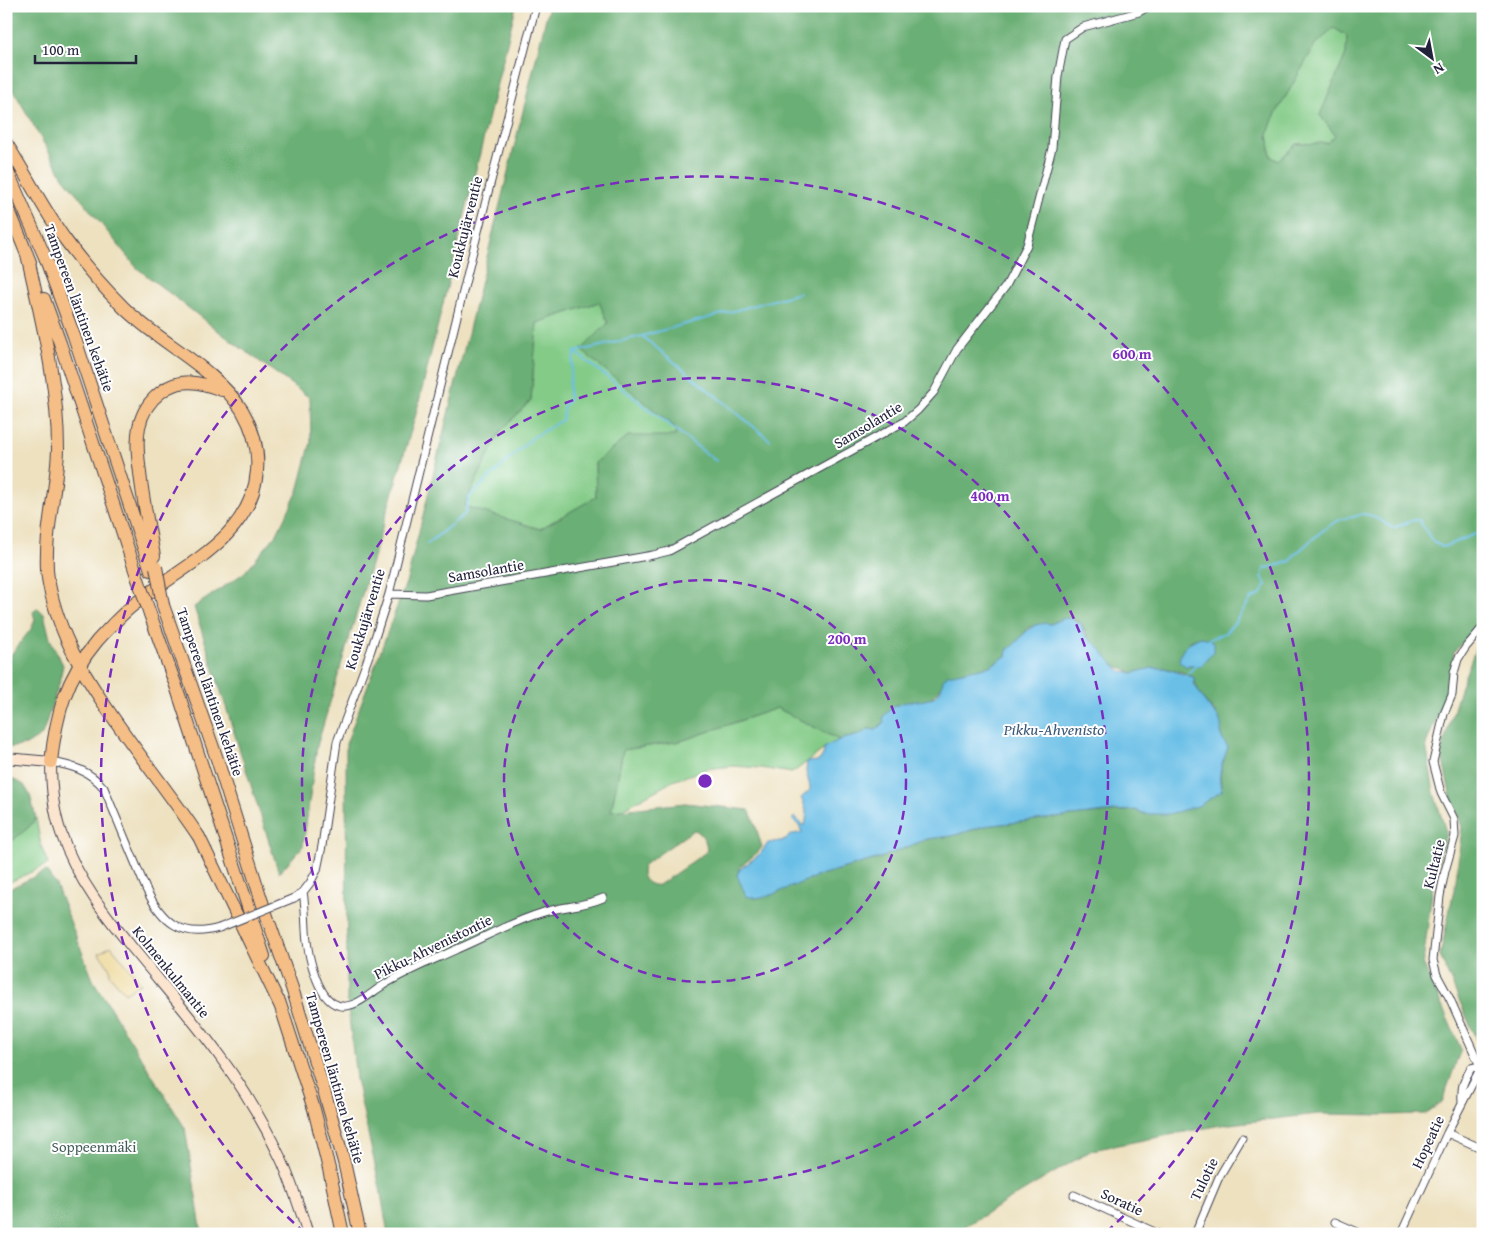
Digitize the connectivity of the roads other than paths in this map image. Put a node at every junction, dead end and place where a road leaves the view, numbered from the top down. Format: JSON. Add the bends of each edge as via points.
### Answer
{"nodes":[{"id":1,"x":536,"y":6,"type":"edge"},
{"id":2,"x":1149,"y":6,"type":"edge"},
{"id":3,"x":6,"y":143,"type":"edge"},
{"id":4,"x":6,"y":168,"type":"edge"},
{"id":5,"x":6,"y":202,"type":"edge"},
{"id":6,"x":27,"y":254,"type":"junction"},
{"id":7,"x":227,"y":391,"type":"junction"},
{"id":8,"x":154,"y":568,"type":"junction"},
{"id":9,"x":389,"y":594,"type":"junction"},
{"id":10,"x":1483,"y":627,"type":"edge"},
{"id":11,"x":79,"y":666,"type":"junction"},
{"id":12,"x":6,"y":758,"type":"edge"},
{"id":13,"x":50,"y":762,"type":"junction"},
{"id":14,"x":303,"y":892,"type":"junction"},
{"id":15,"x":603,"y":898,"type":"dead end"},
{"id":16,"x":281,"y":1007,"type":"junction"},
{"id":17,"x":1482,"y":1065,"type":"edge"},
{"id":18,"x":1462,"y":1102,"type":"joint"},
{"id":19,"x":1447,"y":1133,"type":"junction"},
{"id":20,"x":1242,"y":1138,"type":"dead end"},
{"id":21,"x":1483,"y":1149,"type":"edge"},
{"id":22,"x":1074,"y":1195,"type":"dead end"},
{"id":23,"x":1335,"y":1222,"type":"dead end"},
{"id":24,"x":308,"y":1234,"type":"edge"},
{"id":25,"x":343,"y":1234,"type":"edge"},
{"id":26,"x":360,"y":1234,"type":"edge"},
{"id":27,"x":1159,"y":1234,"type":"edge"},
{"id":28,"x":1195,"y":1234,"type":"edge"},
{"id":29,"x":1362,"y":1234,"type":"edge"},
{"id":30,"x":1401,"y":1234,"type":"edge"}],
"edges":[{"from":1,"to":9,"type":"street","name":"Koukkujärventie"},
{"from":2,"to":9,"type":"street","name":"Samsolantie","via":[[1139,12],[1083,27],[1065,39],[1058,76],[1052,148],[1027,245],[1006,286],[957,348],[934,392],[904,422],[669,551],[426,595]]},
{"from":3,"to":7,"type":"highway","via":[[51,218],[86,266],[125,309]]},
{"from":4,"to":8,"type":"highway","name":"Tampereen läntinen kehätie","via":[[45,257]]},
{"from":5,"to":6,"type":"highway","name":"Tampereen läntinen kehätie"},
{"from":6,"to":11,"type":"highway","via":[[46,337],[56,403],[58,450],[47,568],[58,618]]},
{"from":6,"to":16,"type":"highway","name":"Tampereen läntinen kehätie","bridge":true,"via":[[176,686]]},
{"from":7,"to":8,"type":"highway","via":[[196,382],[177,383],[151,401],[143,416],[139,427],[138,457]]},
{"from":7,"to":11,"type":"highway","via":[[247,420],[257,448],[255,484],[245,511],[209,550],[131,606]]},
{"from":8,"to":26,"type":"highway","name":"Tampereen läntinen kehätie","bridge":true,"via":[[163,605],[218,759],[325,1094]]},
{"from":9,"to":14,"type":"street","name":"Koukkujärventie","via":[[337,742],[317,870]]},
{"from":10,"to":17,"type":"street","name":"Kultatie","via":[[1458,659],[1433,762],[1441,793],[1454,819],[1455,836],[1444,871],[1433,960],[1436,975]]},
{"from":11,"to":13,"type":"highway","via":[[60,707]]},
{"from":11,"to":16,"type":"highway","via":[[120,730],[199,837]]},
{"from":12,"to":13,"type":"street"},
{"from":13,"to":14,"type":"street","name":"Koukkujärventie","bridge":true,"via":[[84,771],[104,788],[152,901],[163,916],[176,925],[193,932],[205,932]]},
{"from":13,"to":24,"type":"street","name":"Kolmenkulmantie","via":[[54,808],[81,876],[109,920],[235,1077],[282,1160]]},
{"from":14,"to":15,"type":"street","name":"Pikku-Ahvenistontie","via":[[307,940],[314,969],[324,994],[341,1007],[364,999],[388,982],[542,912],[591,904]]},
{"from":16,"to":25,"type":"highway","name":"Tampereen läntinen kehätie","via":[[314,1109]]},
{"from":17,"to":18,"type":"street","name":"Kultatie","via":[[1471,1068],[1462,1083]]},
{"from":18,"to":19,"type":"street","name":"Hopeatie"},
{"from":19,"to":21,"type":"street"},
{"from":19,"to":30,"type":"street","name":"Hopeatie"},
{"from":20,"to":28,"type":"street","name":"Tulotie","via":[[1218,1177]]},
{"from":22,"to":27,"type":"street","name":"Soratie"},
{"from":23,"to":29,"type":"street"}]}
